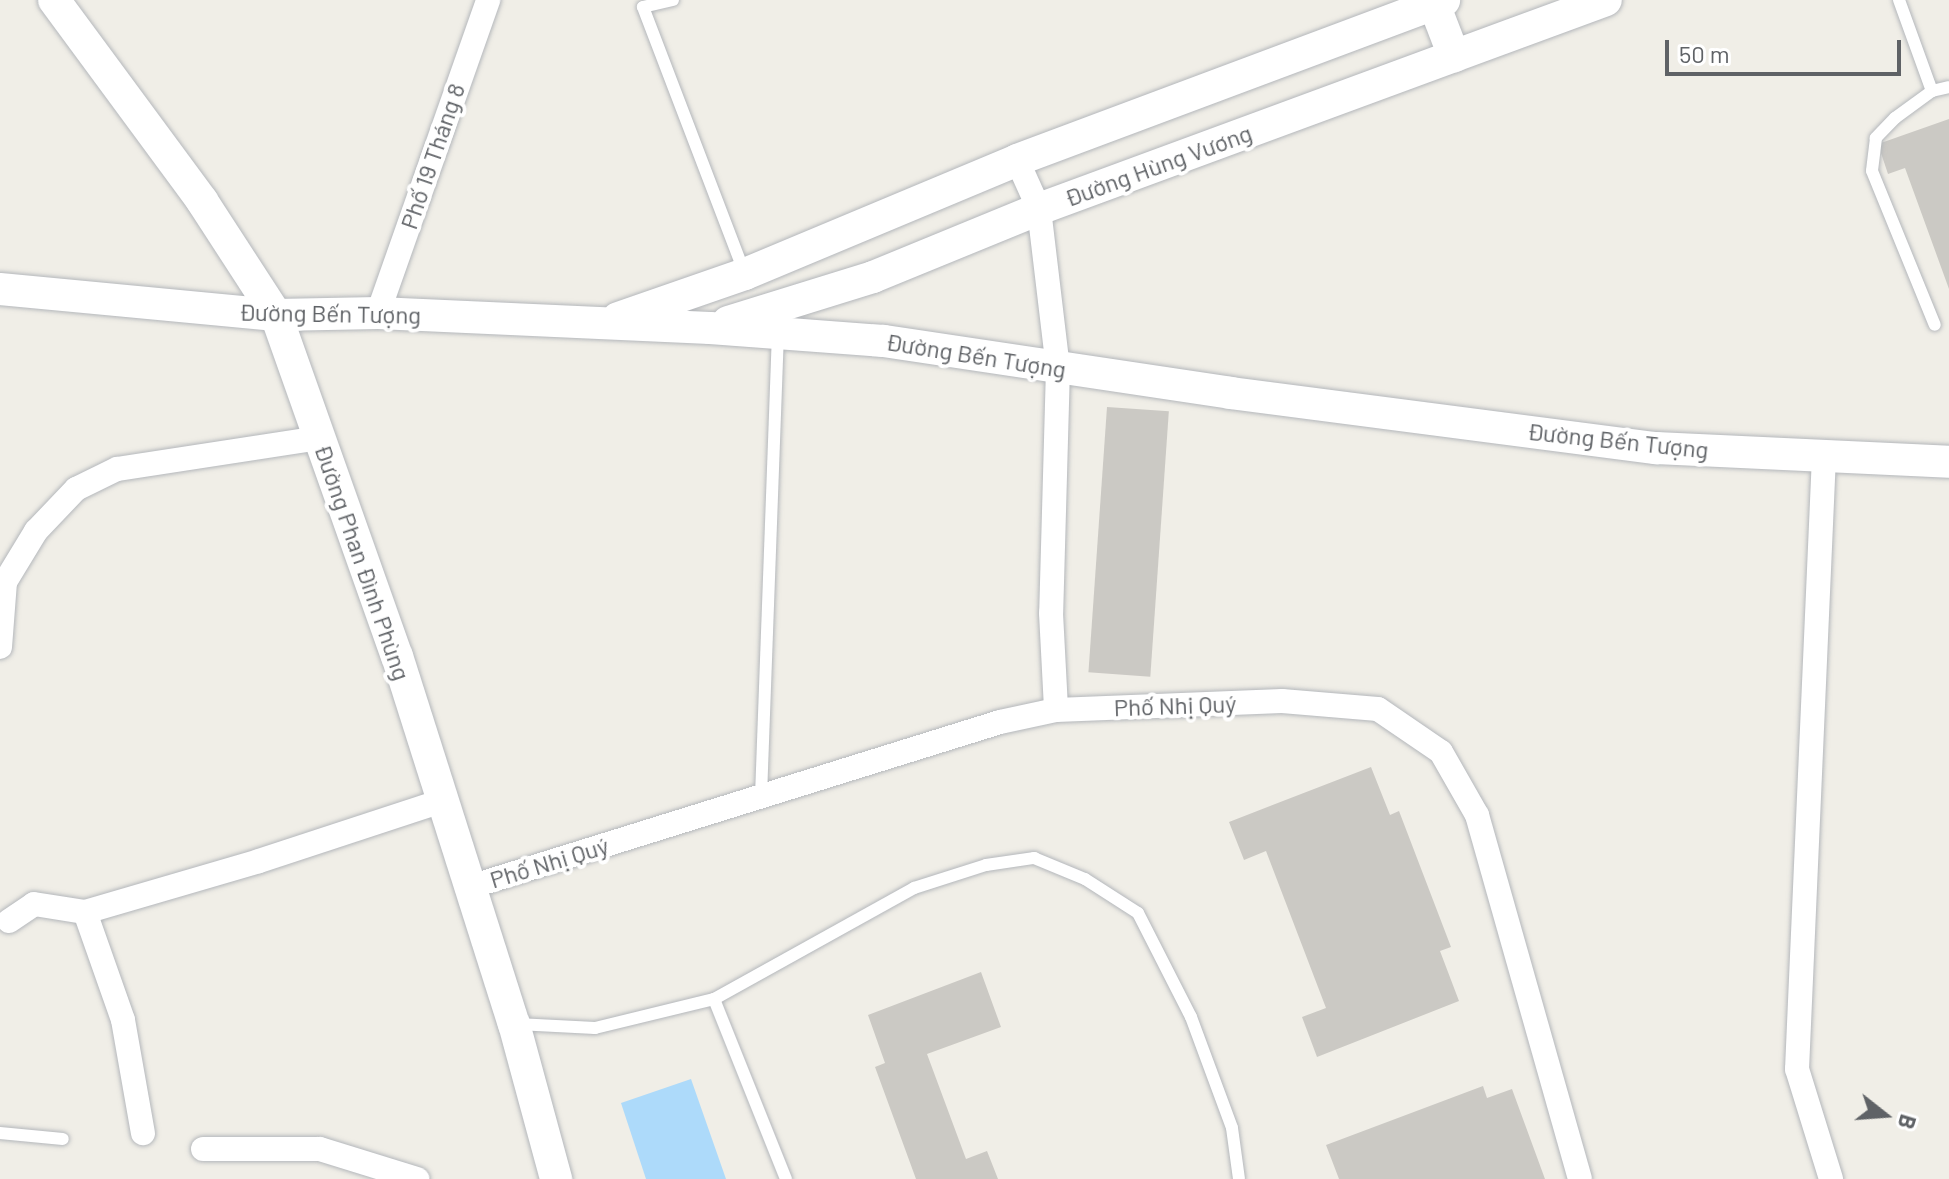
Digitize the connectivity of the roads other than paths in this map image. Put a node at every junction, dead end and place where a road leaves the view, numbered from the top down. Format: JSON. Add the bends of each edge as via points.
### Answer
{"nodes":[{"id":1,"x":54,"y":0,"type":"edge"},
{"id":2,"x":488,"y":0,"type":"edge"},
{"id":3,"x":673,"y":0,"type":"edge"},
{"id":4,"x":1606,"y":0,"type":"edge"},
{"id":5,"x":1899,"y":0,"type":"edge"},
{"id":6,"x":1439,"y":2,"type":"edge"},
{"id":7,"x":1454,"y":56,"type":"junction"},
{"id":8,"x":1949,"y":87,"type":"edge"},
{"id":9,"x":1932,"y":91,"type":"junction"},
{"id":10,"x":1017,"y":160,"type":"junction"},
{"id":11,"x":1039,"y":209,"type":"junction"},
{"id":12,"x":745,"y":274,"type":"junction"},
{"id":13,"x":0,"y":289,"type":"edge"},
{"id":14,"x":378,"y":313,"type":"junction"},
{"id":15,"x":276,"y":315,"type":"junction"},
{"id":16,"x":596,"y":325,"type":"junction"},
{"id":17,"x":1935,"y":325,"type":"dead end"},
{"id":18,"x":710,"y":328,"type":"junction"},
{"id":19,"x":778,"y":333,"type":"junction"},
{"id":20,"x":1058,"y":368,"type":"junction"},
{"id":21,"x":320,"y":438,"type":"junction"},
{"id":22,"x":1824,"y":456,"type":"junction"},
{"id":23,"x":1949,"y":462,"type":"edge"},
{"id":24,"x":0,"y":647,"type":"edge"},
{"id":25,"x":1056,"y":710,"type":"junction"},
{"id":26,"x":761,"y":796,"type":"junction"},
{"id":27,"x":441,"y":801,"type":"junction"},
{"id":28,"x":470,"y":887,"type":"junction"},
{"id":29,"x":85,"y":912,"type":"junction"},
{"id":30,"x":9,"y":921,"type":"dead end"},
{"id":31,"x":714,"y":999,"type":"junction"},
{"id":32,"x":514,"y":1024,"type":"junction"},
{"id":33,"x":0,"y":1133,"type":"edge"},
{"id":34,"x":143,"y":1133,"type":"dead end"},
{"id":35,"x":63,"y":1139,"type":"dead end"},
{"id":36,"x":203,"y":1149,"type":"dead end"},
{"id":37,"x":417,"y":1179,"type":"edge"},
{"id":38,"x":556,"y":1179,"type":"edge"},
{"id":39,"x":786,"y":1179,"type":"edge"},
{"id":40,"x":1239,"y":1179,"type":"edge"},
{"id":41,"x":1580,"y":1179,"type":"edge"},
{"id":42,"x":1831,"y":1179,"type":"edge"}],
"edges":[{"from":1,"to":15,"type":"street","name":"Đường Phan Đình Phùng","via":[[202,201]]},
{"from":2,"to":14,"type":"street","name":"Phố 19 Tháng 8"},
{"from":3,"to":12,"type":"lane","via":[[643,7]]},
{"from":4,"to":7,"type":"street","name":"Đường Hùng Vương"},
{"from":5,"to":9,"type":"lane"},
{"from":6,"to":7,"type":"street"},
{"from":6,"to":10,"type":"street"},
{"from":7,"to":11,"type":"street","name":"Đường Hùng Vương"},
{"from":8,"to":9,"type":"lane"},
{"from":9,"to":17,"type":"lane","via":[[1876,138],[1872,171]]},
{"from":10,"to":11,"type":"street"},
{"from":10,"to":12,"type":"street"},
{"from":11,"to":18,"type":"street","name":"Đường Hùng Vương","via":[[873,277]]},
{"from":11,"to":20,"type":"street"},
{"from":12,"to":16,"type":"street"},
{"from":13,"to":15,"type":"street","name":"Đường Bến Tượng"},
{"from":14,"to":15,"type":"street","name":"Đường Bến Tượng"},
{"from":14,"to":16,"type":"street","name":"Đường Bến Tượng"},
{"from":15,"to":21,"type":"street","name":"Đường Phan Đình Phùng"},
{"from":16,"to":18,"type":"street","name":"Đường Bến Tượng"},
{"from":18,"to":19,"type":"street","name":"Đường Bến Tượng"},
{"from":19,"to":20,"type":"street","name":"Đường Bến Tượng","via":[[884,341]]},
{"from":19,"to":26,"type":"lane"},
{"from":20,"to":22,"type":"street","name":"Đường Bến Tượng","via":[[1656,448]]},
{"from":20,"to":25,"type":"street","via":[[1051,613]]},
{"from":21,"to":24,"type":"street","via":[[117,469],[76,489],[36,531],[5,582]]},
{"from":21,"to":27,"type":"street","name":"Đường Phan Đình Phùng","via":[[397,656]]},
{"from":22,"to":23,"type":"street","name":"Đường Bến Tượng"},
{"from":22,"to":42,"type":"street","via":[[1797,1069]]},
{"from":25,"to":26,"type":"street","name":"Phố Nhị Quý","via":[[1000,722]]},
{"from":25,"to":41,"type":"street","name":"Phố Nhị Quý","via":[[1282,701],[1378,709],[1441,752],[1477,815]]},
{"from":26,"to":28,"type":"street","name":"Phố Nhị Quý"},
{"from":27,"to":28,"type":"street","name":"Đường Phan Đình Phùng"},
{"from":27,"to":29,"type":"street"},
{"from":28,"to":32,"type":"street","name":"Đường Phan Đình Phùng"},
{"from":29,"to":30,"type":"street","via":[[34,904]]},
{"from":29,"to":34,"type":"street","via":[[123,1020]]},
{"from":31,"to":32,"type":"lane","via":[[595,1028]]},
{"from":31,"to":39,"type":"lane"},
{"from":31,"to":40,"type":"lane","via":[[914,888],[986,865],[1034,858],[1085,879],[1138,913],[1191,1017],[1232,1128]]},
{"from":32,"to":38,"type":"street","name":"Đường Phan Đình Phùng"},
{"from":33,"to":35,"type":"lane"},
{"from":36,"to":37,"type":"street","via":[[320,1149]]}]}
